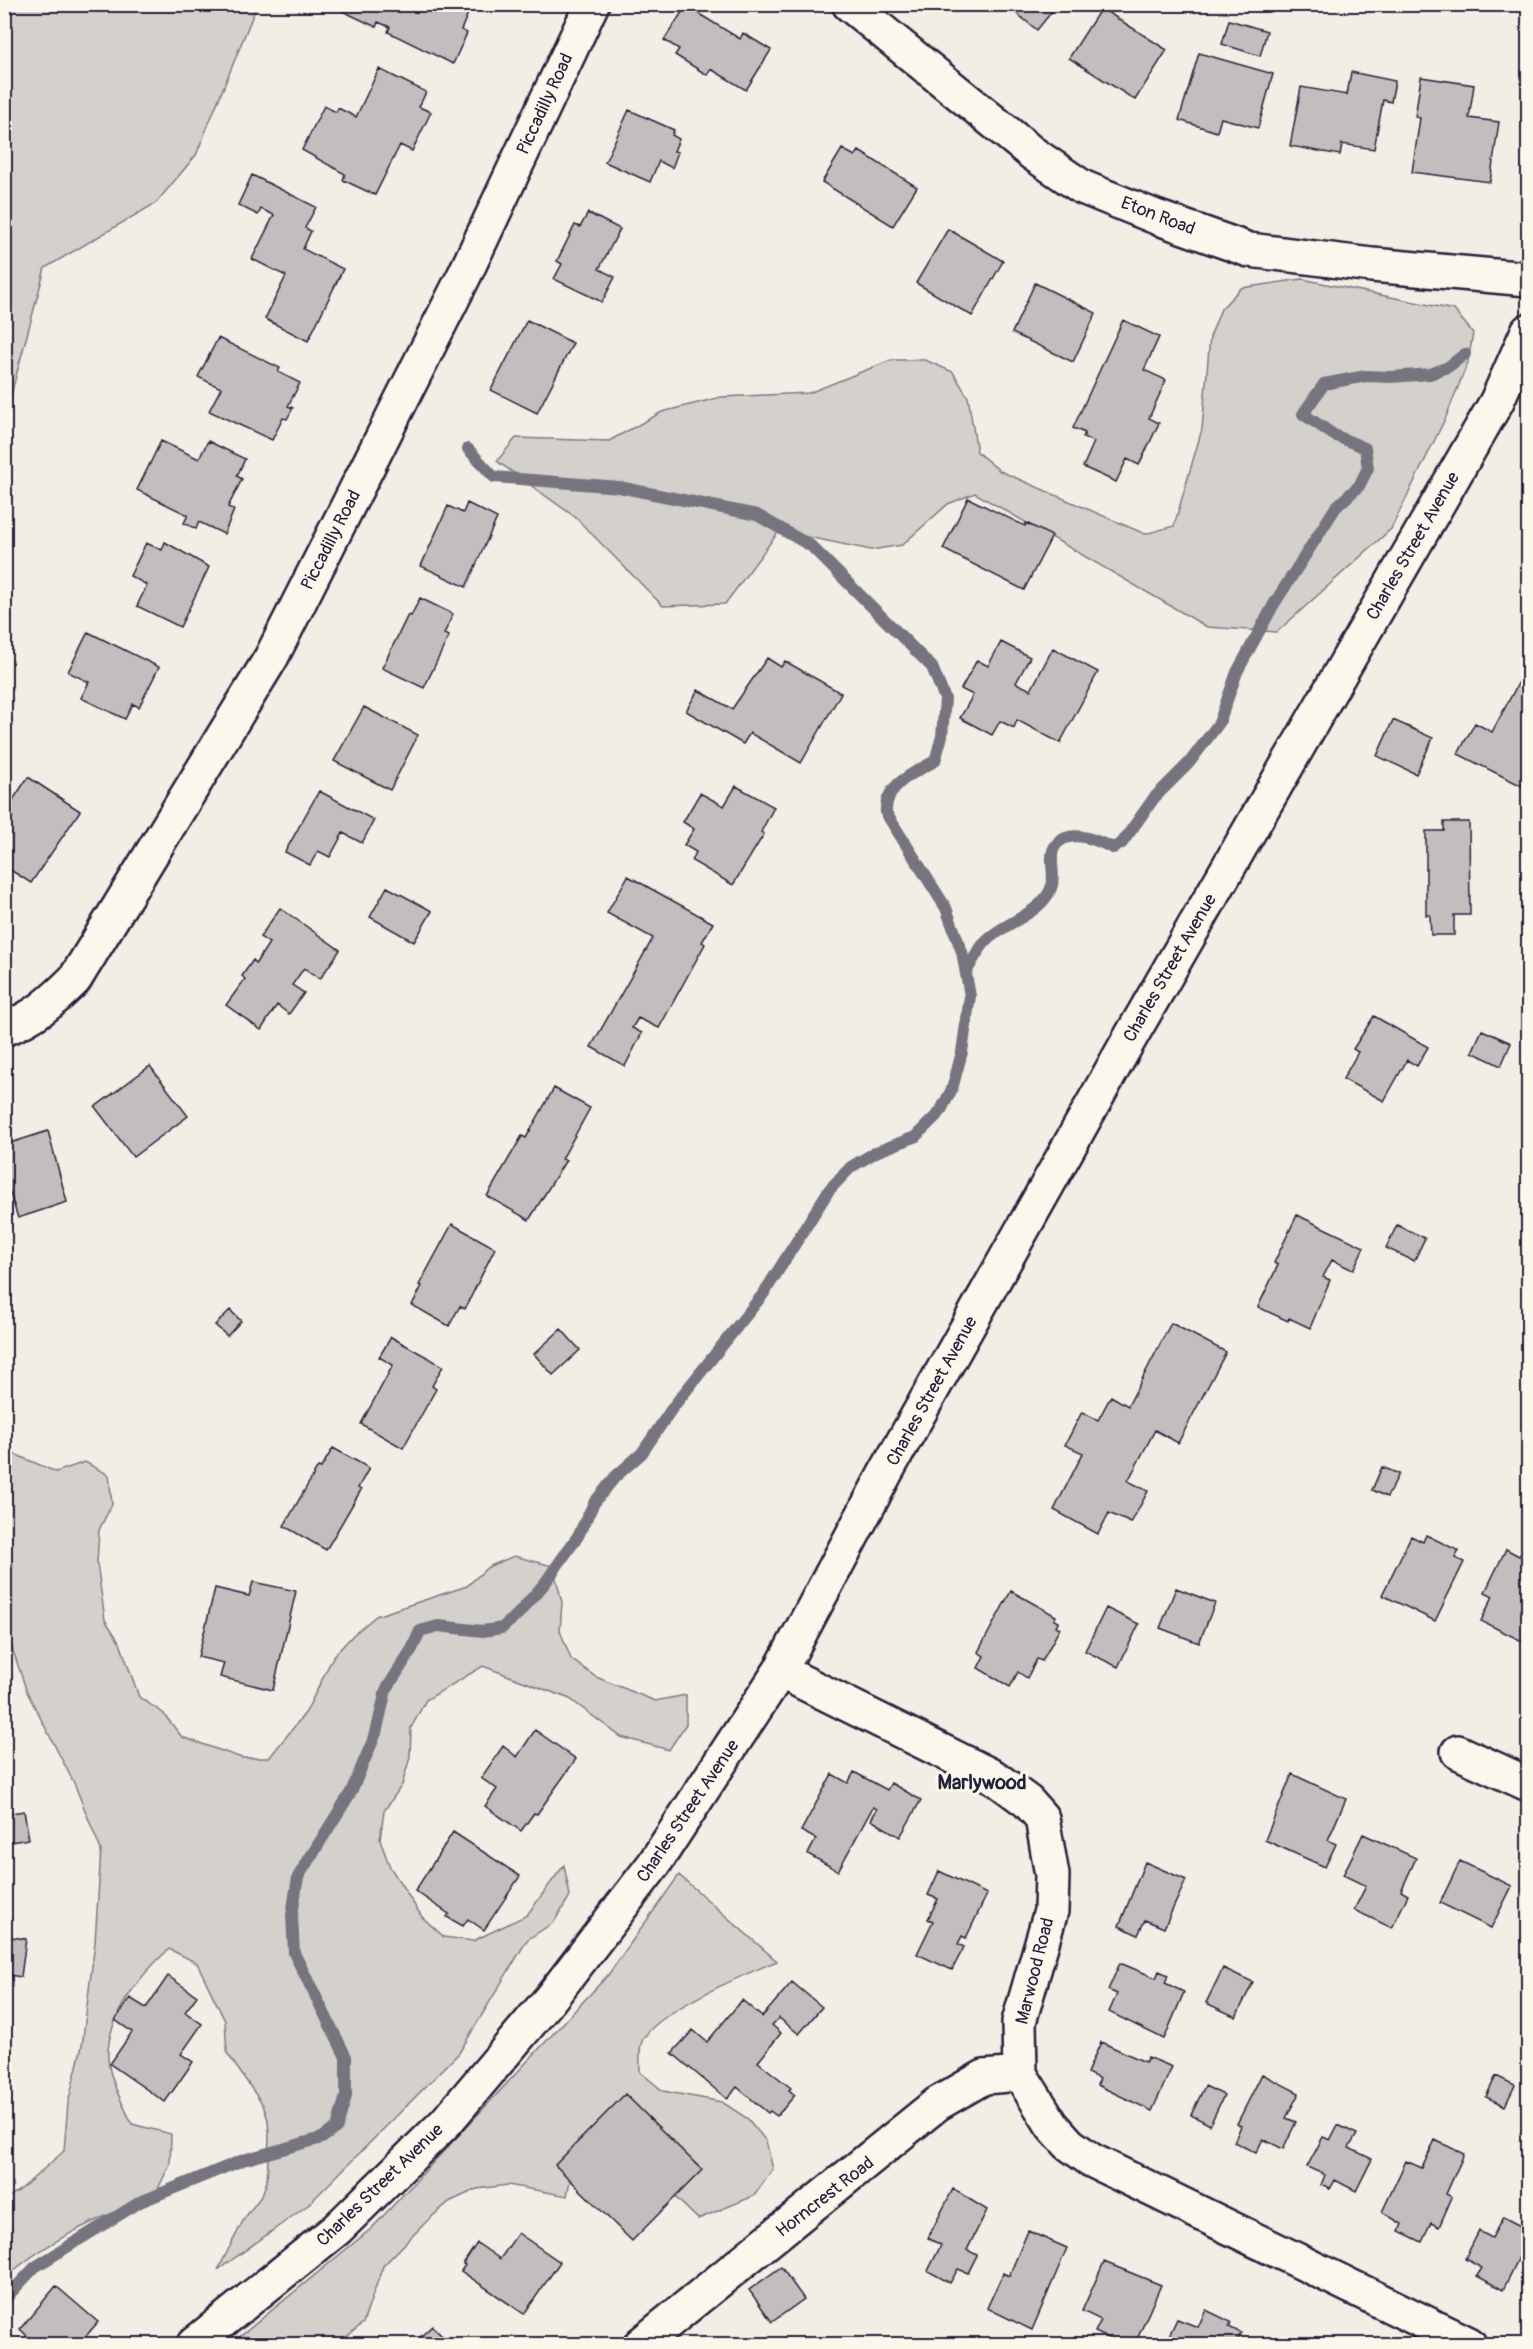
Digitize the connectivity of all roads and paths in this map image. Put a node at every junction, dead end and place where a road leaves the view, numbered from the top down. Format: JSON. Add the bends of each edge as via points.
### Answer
{"nodes":[{"id":1,"x":592,"y":4,"type":"edge"},
{"id":2,"x":849,"y":4,"type":"edge"},
{"id":3,"x":1528,"y":279,"type":"edge"},
{"id":4,"x":1528,"y":331,"type":"edge"},
{"id":5,"x":4,"y":1029,"type":"edge"},
{"id":6,"x":780,"y":1671,"type":"junction"},
{"id":7,"x":1458,"y":1752,"type":"dead end"},
{"id":8,"x":1528,"y":1784,"type":"edge"},
{"id":9,"x":1020,"y":2074,"type":"junction"},
{"id":10,"x":194,"y":2344,"type":"edge"},
{"id":11,"x":641,"y":2344,"type":"edge"},
{"id":12,"x":1469,"y":2344,"type":"edge"}],
"edges":[{"from":1,"to":5,"type":"street","name":"Piccadilly Road","via":[[464,276],[271,658],[75,979],[51,1004],[26,1021]]},
{"from":2,"to":3,"type":"street","name":"Eton Road","via":[[1032,153],[1082,187],[1156,217],[1249,250]]},
{"from":4,"to":6,"type":"street","name":"Charles Street Avenue","via":[[1497,401],[1126,1046],[886,1472]]},
{"from":6,"to":9,"type":"street","name":"Marwood Road","via":[[994,1777],[1028,1802],[1042,1818],[1052,1875],[1050,1911],[1019,2022]]},
{"from":6,"to":10,"type":"street","name":"Charles Street Avenue","via":[[654,1864],[500,2062],[423,2146],[344,2222]]},
{"from":7,"to":8,"type":"street"},
{"from":9,"to":11,"type":"street","name":"Horncrest Road","via":[[984,2077],[937,2104]]},
{"from":9,"to":12,"type":"street","via":[[1052,2125],[1091,2160]]}]}
